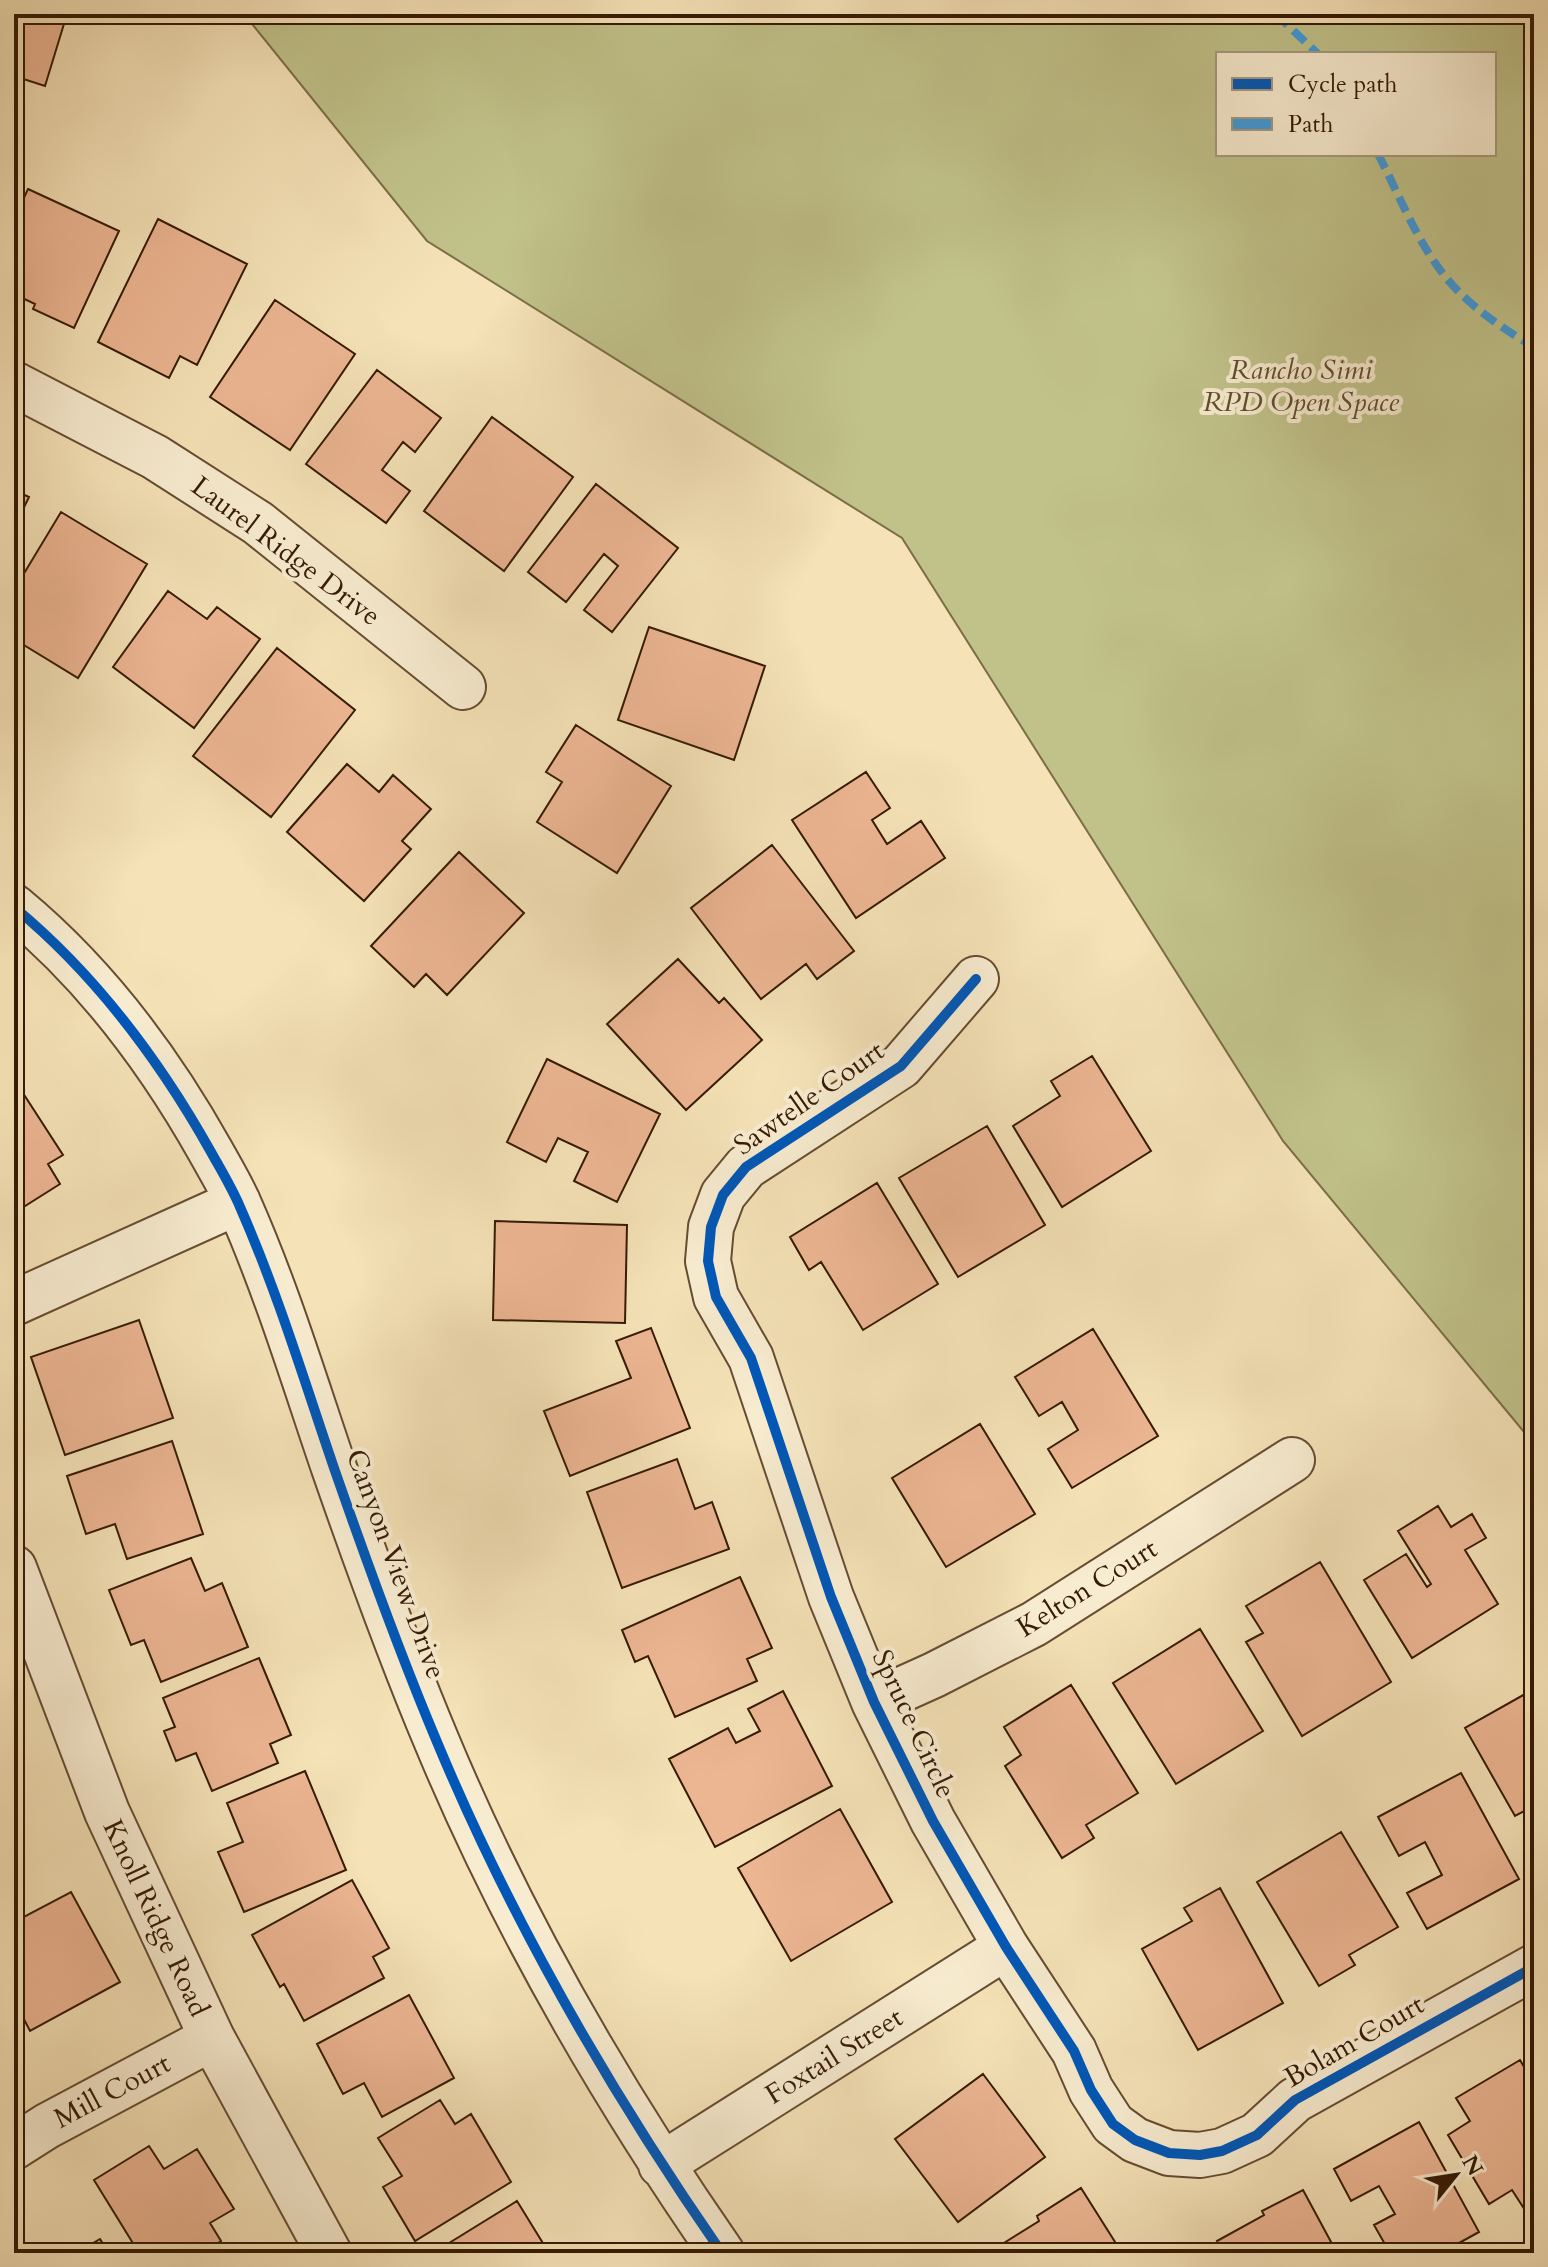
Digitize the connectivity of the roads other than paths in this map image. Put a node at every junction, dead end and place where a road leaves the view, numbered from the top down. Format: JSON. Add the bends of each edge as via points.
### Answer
{"nodes":[{"id":1,"x":14,"y":384,"type":"edge"},
{"id":2,"x":463,"y":687,"type":"dead end"},
{"id":3,"x":14,"y":907,"type":"edge"},
{"id":4,"x":976,"y":979,"type":"dead end"},
{"id":5,"x":238,"y":1202,"type":"junction"},
{"id":6,"x":711,"y":1227,"type":"joint"},
{"id":7,"x":14,"y":1303,"type":"edge"},
{"id":8,"x":1292,"y":1460,"type":"dead end"},
{"id":9,"x":15,"y":1575,"type":"edge"},
{"id":10,"x":874,"y":1702,"type":"junction"},
{"id":11,"x":1006,"y":1947,"type":"junction"},
{"id":12,"x":1534,"y":1967,"type":"edge"},
{"id":13,"x":212,"y":2038,"type":"junction"},
{"id":14,"x":14,"y":2147,"type":"edge"},
{"id":15,"x":1200,"y":2155,"type":"joint"},
{"id":16,"x":661,"y":2165,"type":"junction"},
{"id":17,"x":329,"y":2253,"type":"edge"},
{"id":18,"x":722,"y":2253,"type":"edge"}],
"edges":[{"from":1,"to":2,"type":"street","name":"Laurel Ridge Drive","via":[[155,457],[258,523]]},
{"from":3,"to":5,"type":"street","name":"Canyon View Drive","via":[[121,1015],[184,1103]]},
{"from":4,"to":6,"type":"street","name":"Sawtelle Court","via":[[901,1066],[746,1167],[723,1195]]},
{"from":5,"to":7,"type":"street"},
{"from":5,"to":16,"type":"street","name":"Canyon View Drive","via":[[270,1279],[375,1589],[438,1745],[539,1955]]},
{"from":6,"to":10,"type":"street","name":"Spruce Circle","via":[[708,1261],[716,1297],[751,1358],[831,1597]]},
{"from":8,"to":10,"type":"street","name":"Kelton Court","via":[[1034,1624]]},
{"from":9,"to":13,"type":"street","name":"Knoll Ridge Road","via":[[107,1812]]},
{"from":10,"to":11,"type":"street","name":"Spruce Circle","via":[[933,1821]]},
{"from":11,"to":15,"type":"street","name":"Spruce Circle","via":[[1074,2051],[1113,2124],[1135,2140],[1169,2153]]},
{"from":11,"to":16,"type":"street","name":"Foxtail Street"},
{"from":12,"to":15,"type":"street","name":"Bolam Court","via":[[1295,2100],[1257,2135]]},
{"from":13,"to":14,"type":"street","name":"Mill Court"},
{"from":13,"to":17,"type":"street","name":"Knoll Ridge Road"},
{"from":16,"to":18,"type":"street","name":"Canyon View Drive"}]}
